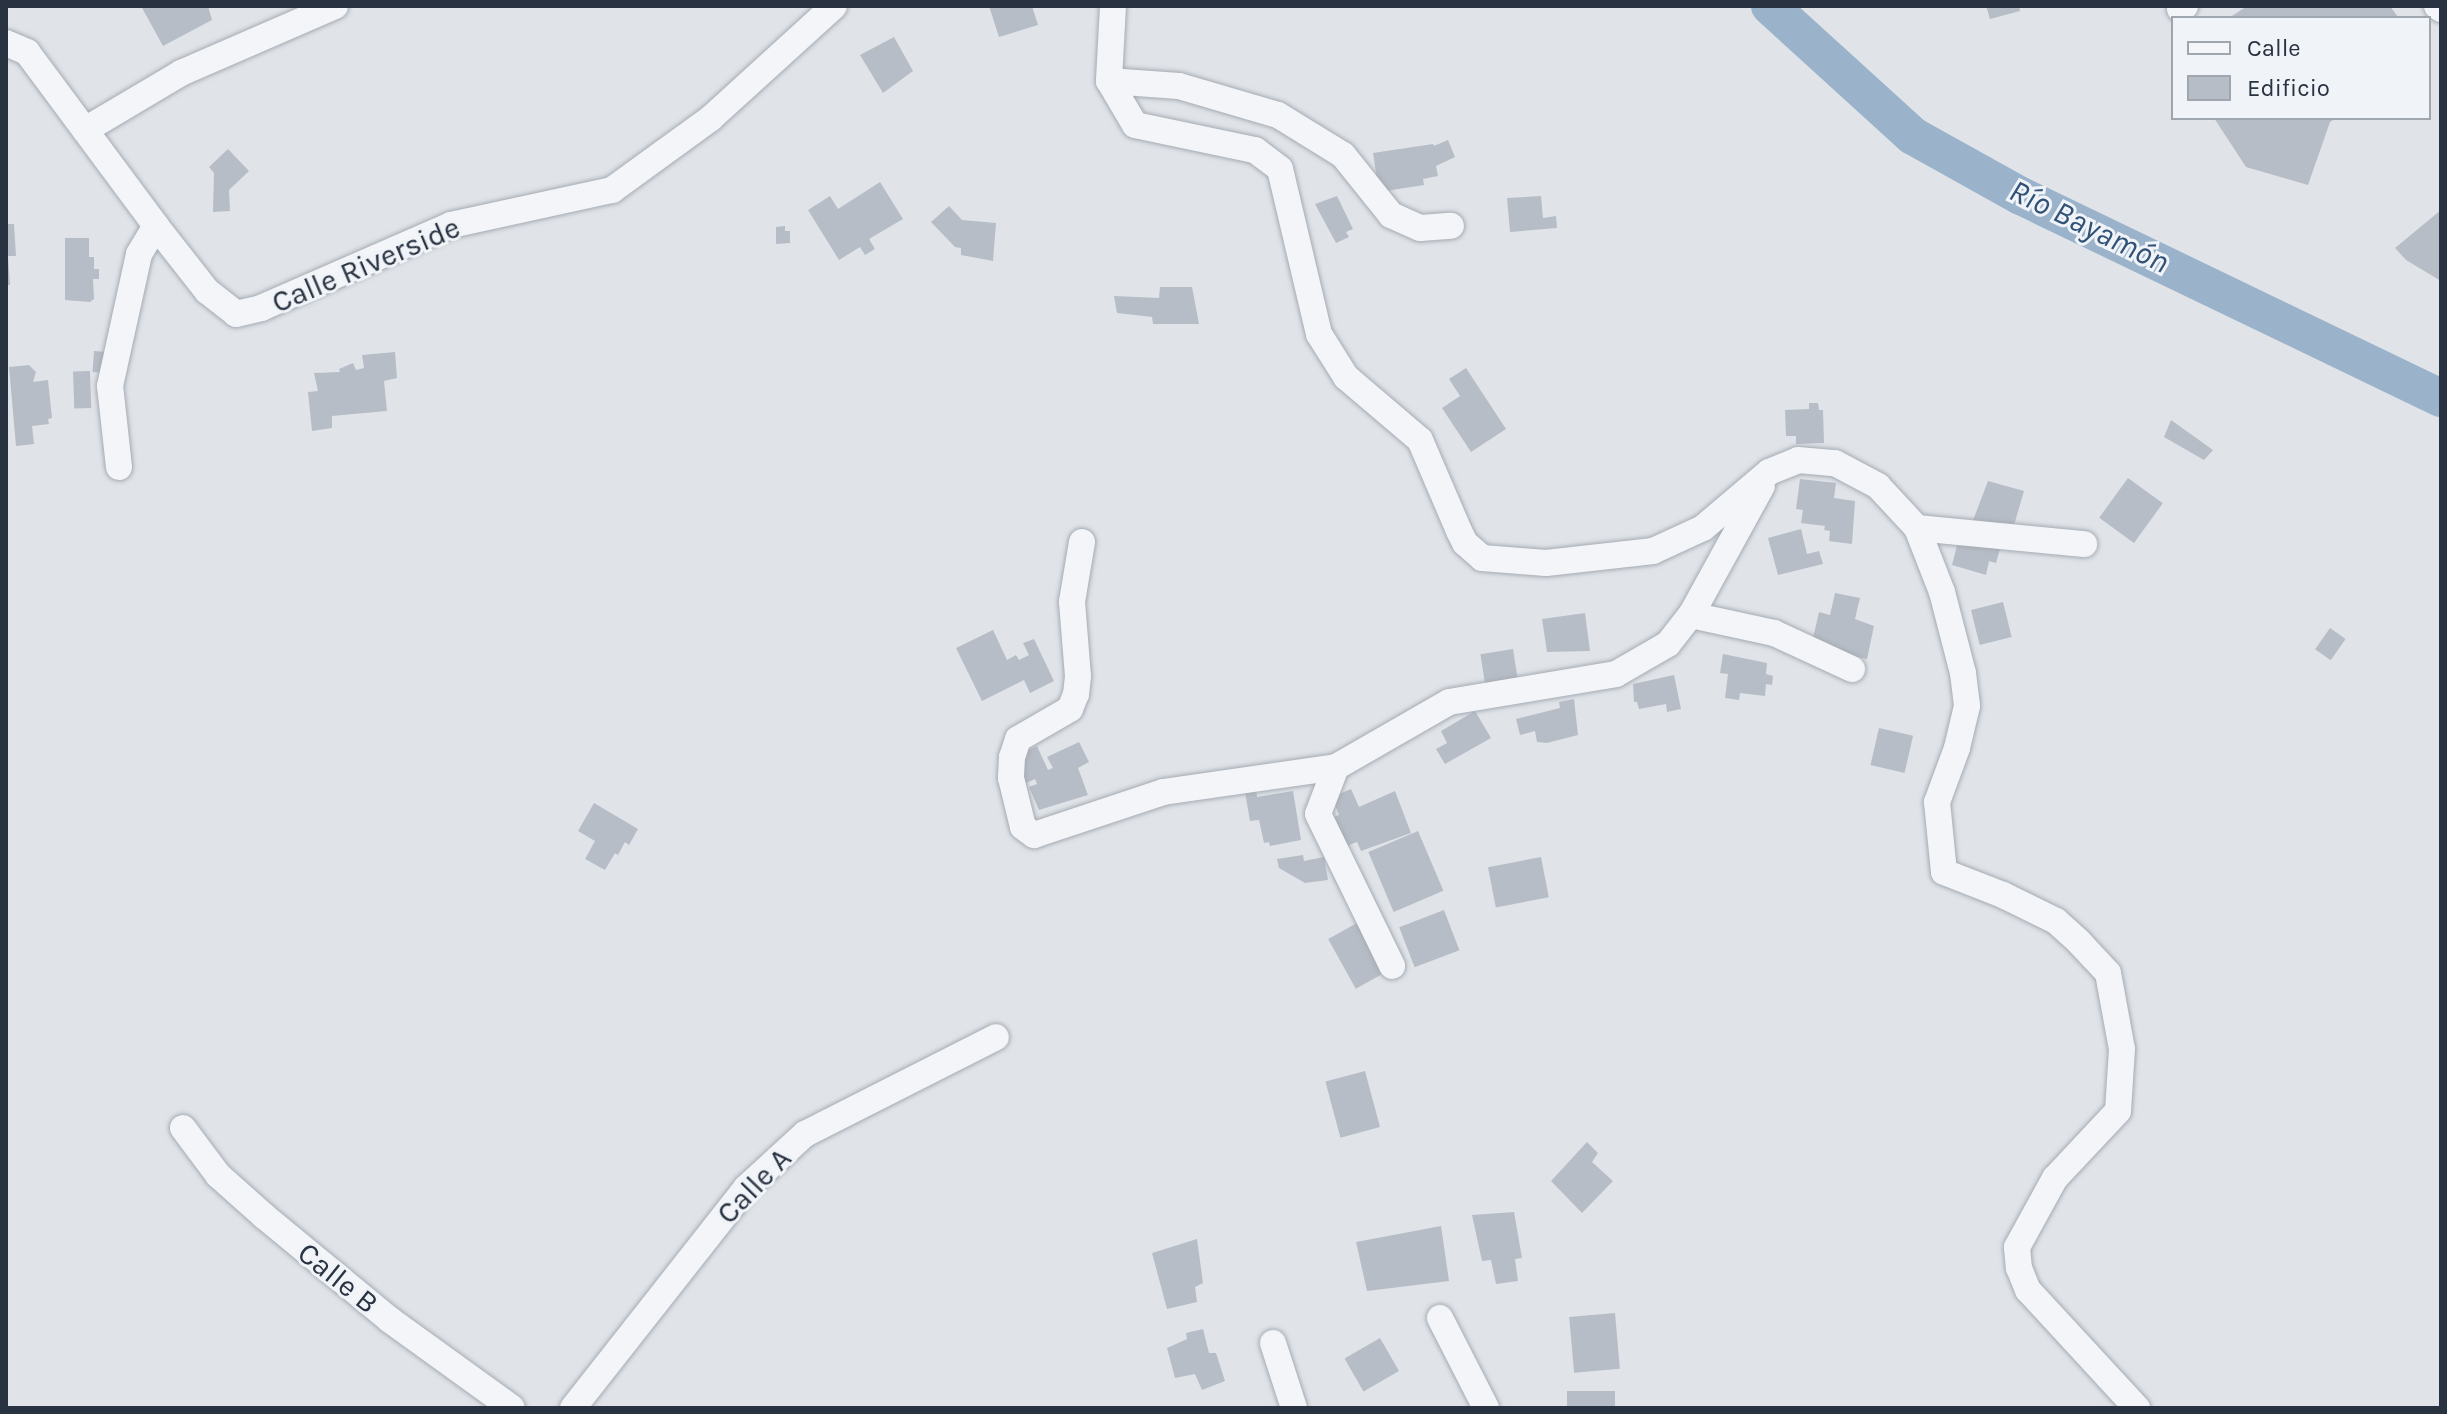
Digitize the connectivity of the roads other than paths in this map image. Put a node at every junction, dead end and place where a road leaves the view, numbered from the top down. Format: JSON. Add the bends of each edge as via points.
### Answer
{"nodes":[{"id":1,"x":335,"y":6,"type":"edge"},
{"id":2,"x":834,"y":6,"type":"edge"},
{"id":3,"x":1113,"y":6,"type":"edge"},
{"id":4,"x":6,"y":43,"type":"edge"},
{"id":5,"x":1109,"y":81,"type":"junction"},
{"id":6,"x":85,"y":130,"type":"junction"},
{"id":7,"x":156,"y":226,"type":"junction"},
{"id":8,"x":1451,"y":226,"type":"dead end"},
{"id":9,"x":119,"y":467,"type":"dead end"},
{"id":10,"x":1769,"y":472,"type":"junction"},
{"id":11,"x":1917,"y":528,"type":"junction"},
{"id":12,"x":1082,"y":542,"type":"dead end"},
{"id":13,"x":2084,"y":544,"type":"dead end"},
{"id":14,"x":1691,"y":615,"type":"junction"},
{"id":15,"x":1852,"y":669,"type":"dead end"},
{"id":16,"x":1336,"y":767,"type":"junction"},
{"id":17,"x":1392,"y":966,"type":"dead end"},
{"id":18,"x":996,"y":1037,"type":"dead end"},
{"id":19,"x":183,"y":1128,"type":"dead end"},
{"id":20,"x":1440,"y":1318,"type":"dead end"},
{"id":21,"x":1273,"y":1343,"type":"dead end"},
{"id":22,"x":512,"y":1408,"type":"edge"},
{"id":23,"x":573,"y":1408,"type":"edge"},
{"id":24,"x":1294,"y":1408,"type":"edge"},
{"id":25,"x":1486,"y":1408,"type":"edge"},
{"id":26,"x":2137,"y":1408,"type":"edge"}],
"edges":[{"from":1,"to":6,"type":"street","via":[[181,73]]},
{"from":2,"to":7,"type":"street","name":"Calle Riverside","via":[[711,118],[612,190],[451,225],[261,308],[236,314],[207,291]]},
{"from":3,"to":5,"type":"street"},
{"from":4,"to":6,"type":"street","name":"Calle Riverside","via":[[27,52]]},
{"from":5,"to":8,"type":"street","via":[[1179,86],[1278,115],[1343,155],[1391,215],[1420,228]]},
{"from":5,"to":10,"type":"street","via":[[1135,125],[1255,150],[1280,169],[1319,334],[1346,377],[1420,440],[1465,543],[1482,558],[1546,563],[1653,551],[1703,528]]},
{"from":6,"to":7,"type":"street","name":"Calle Riverside"},
{"from":7,"to":9,"type":"street","via":[[139,254],[110,386]]},
{"from":10,"to":11,"type":"street","via":[[1798,460],[1835,463],[1878,486]]},
{"from":10,"to":14,"type":"street"},
{"from":11,"to":13,"type":"street"},
{"from":11,"to":26,"type":"street","via":[[1942,592],[1967,706],[1937,802],[1944,872],[2056,921],[2079,942],[2108,973],[2122,1049],[2118,1111],[2055,1178],[2017,1247],[2019,1268],[2028,1290]]},
{"from":12,"to":16,"type":"street","via":[[1072,602],[1076,694],[1070,709],[1018,739],[1012,757],[1011,778],[1023,827],[1034,835],[1163,792]]},
{"from":14,"to":15,"type":"street","via":[[1774,633]]},
{"from":14,"to":16,"type":"street","via":[[1668,644],[1616,674],[1449,702]]},
{"from":16,"to":17,"type":"street","via":[[1318,814]]},
{"from":18,"to":23,"type":"street","name":"Calle A","via":[[805,1134],[746,1188]]},
{"from":19,"to":22,"type":"street","name":"Calle B","via":[[218,1175],[264,1216],[390,1320]]},
{"from":20,"to":25,"type":"street"},
{"from":21,"to":24,"type":"street"}]}
